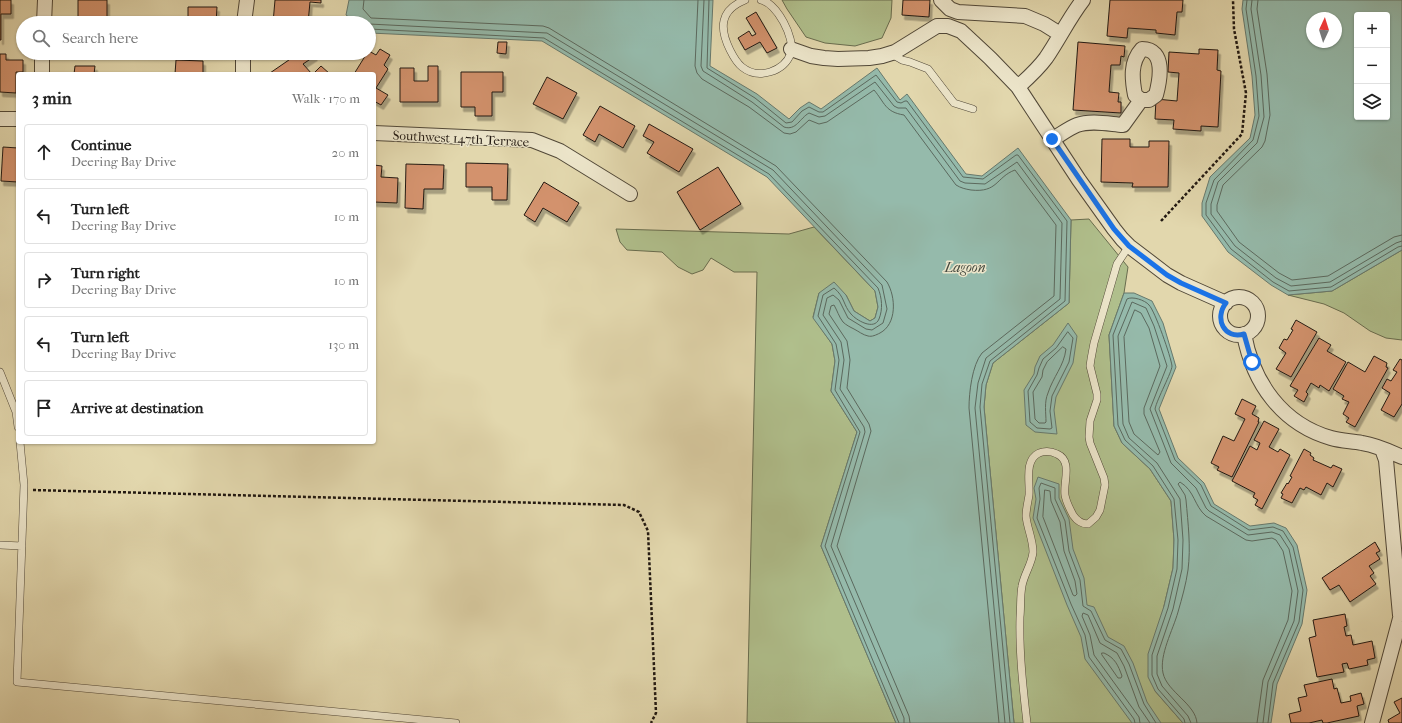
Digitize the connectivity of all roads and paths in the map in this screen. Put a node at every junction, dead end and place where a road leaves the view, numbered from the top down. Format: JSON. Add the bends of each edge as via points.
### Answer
{"nodes":[{"id":1,"x":46,"y":0,"type":"edge"},
{"id":2,"x":247,"y":0,"type":"edge"},
{"id":3,"x":745,"y":0,"type":"edge"},
{"id":4,"x":761,"y":0,"type":"edge"},
{"id":5,"x":941,"y":0,"type":"edge"},
{"id":6,"x":1083,"y":0,"type":"edge"},
{"id":7,"x":1233,"y":0,"type":"edge"},
{"id":8,"x":45,"y":16,"type":"edge"},
{"id":9,"x":245,"y":16,"type":"edge"},
{"id":10,"x":1060,"y":34,"type":"junction"},
{"id":11,"x":791,"y":49,"type":"junction"},
{"id":12,"x":890,"y":53,"type":"junction"},
{"id":13,"x":42,"y":60,"type":"edge"},
{"id":14,"x":243,"y":60,"type":"edge"},
{"id":15,"x":42,"y":72,"type":"edge"},
{"id":16,"x":243,"y":72,"type":"edge"},
{"id":17,"x":1018,"y":87,"type":"junction"},
{"id":18,"x":1141,"y":100,"type":"dead end"},
{"id":19,"x":973,"y":109,"type":"dead end"},
{"id":20,"x":0,"y":118,"type":"edge"},
{"id":21,"x":16,"y":119,"type":"edge"},
{"id":22,"x":376,"y":133,"type":"edge"},
{"id":23,"x":1052,"y":139,"type":"junction"},
{"id":24,"x":630,"y":194,"type":"dead end"},
{"id":25,"x":1161,"y":221,"type":"dead end"},
{"id":26,"x":1129,"y":246,"type":"junction"},
{"id":27,"x":1226,"y":303,"type":"junction"},
{"id":28,"x":1244,"y":334,"type":"junction"},
{"id":29,"x":0,"y":372,"type":"edge"},
{"id":30,"x":16,"y":412,"type":"edge"},
{"id":31,"x":20,"y":444,"type":"edge"},
{"id":32,"x":1382,"y":450,"type":"junction"},
{"id":33,"x":1402,"y":457,"type":"edge"},
{"id":34,"x":24,"y":490,"type":"junction"},
{"id":35,"x":0,"y":545,"type":"edge"},
{"id":36,"x":22,"y":546,"type":"junction"},
{"id":37,"x":1401,"y":613,"type":"edge"},
{"id":38,"x":456,"y":723,"type":"edge"},
{"id":39,"x":650,"y":723,"type":"edge"},
{"id":40,"x":1027,"y":723,"type":"edge"},
{"id":41,"x":1372,"y":723,"type":"edge"}],
"edges":[{"from":1,"to":8,"type":"street"},
{"from":2,"to":9,"type":"street"},
{"from":3,"to":11,"type":"lane","via":[[731,8],[723,22],[725,40],[742,68],[748,71],[773,72],[783,65]]},
{"from":4,"to":11,"type":"lane","via":[[772,5],[777,12],[788,31]]},
{"from":5,"to":10,"type":"street","via":[[950,10],[958,12],[1025,16]]},
{"from":6,"to":10,"type":"street"},
{"from":7,"to":25,"type":"path","via":[[1234,30],[1246,93],[1242,134]]},
{"from":10,"to":17,"type":"street","via":[[1039,67]]},
{"from":11,"to":12,"type":"street","via":[[811,56],[838,59],[869,58]]},
{"from":12,"to":17,"type":"street","via":[[932,28],[948,26],[961,30]]},
{"from":12,"to":19,"type":"lane","via":[[928,69],[954,103]]},
{"from":13,"to":15,"type":"street"},
{"from":14,"to":16,"type":"street"},
{"from":17,"to":23,"type":"street"},
{"from":18,"to":23,"type":"street","via":[[1124,125],[1081,124]]},
{"from":20,"to":21,"type":"street"},
{"from":22,"to":24,"type":"street","name":"Southwest 147th Terrace","via":[[532,140],[560,151]]},
{"from":23,"to":26,"type":"street","via":[[1110,225]]},
{"from":26,"to":27,"type":"street","via":[[1167,275]]},
{"from":26,"to":40,"type":"lane","via":[[1117,264],[1094,343],[1090,366],[1097,400],[1090,421],[1089,436],[1105,485],[1096,517],[1088,524],[1075,518],[1066,496],[1066,465],[1060,456],[1041,452],[1031,459],[1026,515],[1032,537],[1032,553],[1022,586],[1020,623]]},
{"from":27,"to":28,"type":"street","via":[[1220,313],[1222,324],[1230,333]]},
{"from":27,"to":28,"type":"street","via":[[1243,298],[1254,305],[1258,318],[1256,324]]},
{"from":28,"to":32,"type":"street","via":[[1258,378],[1279,407],[1317,433],[1372,445]]},
{"from":29,"to":30,"type":"lane"},
{"from":31,"to":34,"type":"lane"},
{"from":32,"to":33,"type":"street"},
{"from":32,"to":37,"type":"street","via":[[1386,460]]},
{"from":34,"to":36,"type":"lane"},
{"from":34,"to":39,"type":"path","via":[[624,505],[639,512],[648,532],[656,713]]},
{"from":35,"to":36,"type":"lane"},
{"from":36,"to":38,"type":"lane","via":[[18,682]]},
{"from":37,"to":41,"type":"street"}]}
